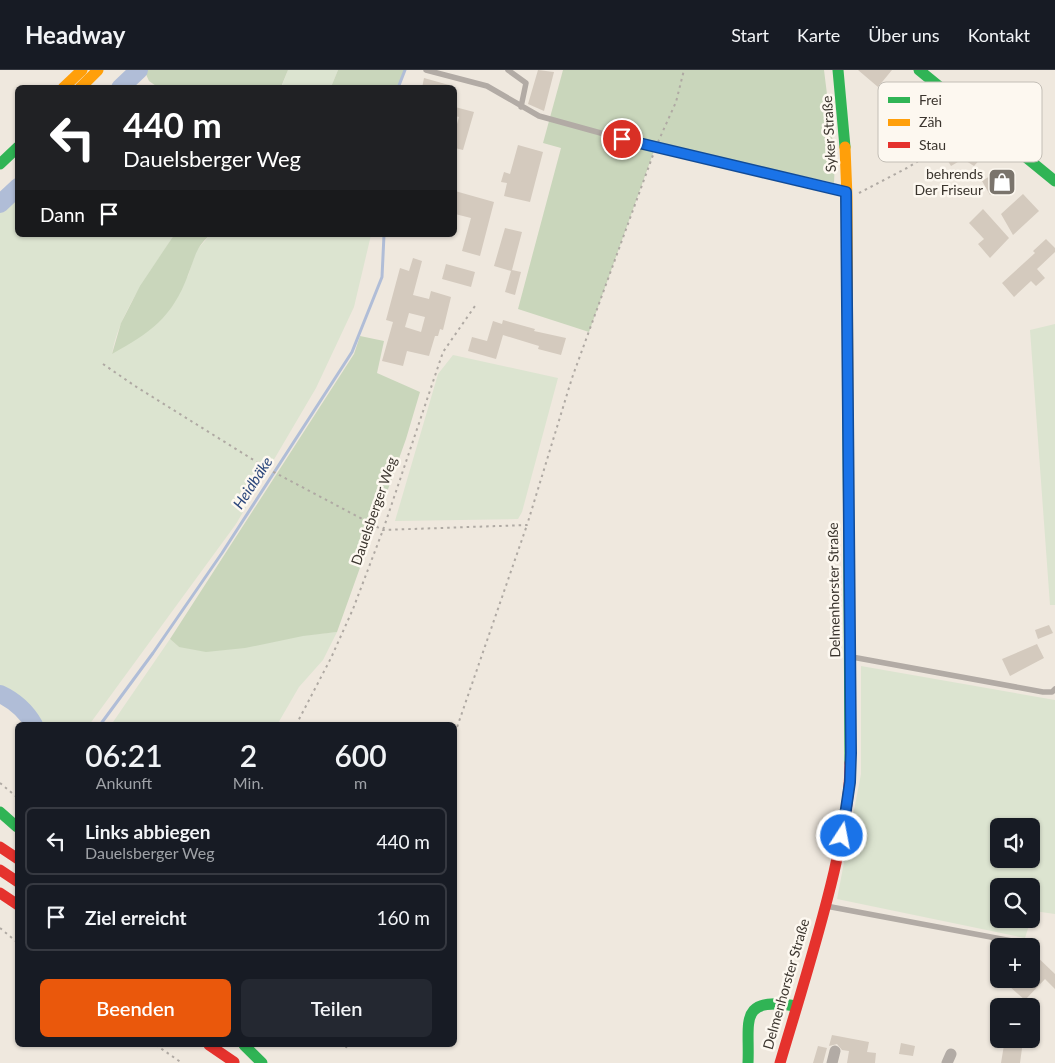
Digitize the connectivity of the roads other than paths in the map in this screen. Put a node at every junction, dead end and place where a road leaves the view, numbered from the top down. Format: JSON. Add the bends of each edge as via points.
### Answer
{"nodes":[{"id":1,"x":82,"y":70,"type":"edge"},
{"id":2,"x":98,"y":70,"type":"edge"},
{"id":3,"x":426,"y":70,"type":"edge"},
{"id":4,"x":508,"y":70,"type":"edge"},
{"id":5,"x":838,"y":70,"type":"edge"},
{"id":6,"x":919,"y":70,"type":"edge"},
{"id":7,"x":934,"y":82,"type":"edge"},
{"id":8,"x":66,"y":85,"type":"edge"},
{"id":9,"x":83,"y":85,"type":"edge"},
{"id":10,"x":521,"y":106,"type":"junction"},
{"id":11,"x":15,"y":150,"type":"edge"},
{"id":12,"x":1032,"y":162,"type":"edge"},
{"id":13,"x":0,"y":164,"type":"edge"},
{"id":14,"x":1055,"y":181,"type":"edge"},
{"id":15,"x":847,"y":195,"type":"junction"},
{"id":16,"x":850,"y":657,"type":"junction"},
{"id":17,"x":1055,"y":689,"type":"edge"},
{"id":18,"x":0,"y":812,"type":"edge"},
{"id":19,"x":0,"y":817,"type":"edge"},
{"id":20,"x":15,"y":825,"type":"edge"},
{"id":21,"x":15,"y":826,"type":"edge"},
{"id":22,"x":0,"y":847,"type":"edge"},
{"id":23,"x":15,"y":857,"type":"edge"},
{"id":24,"x":0,"y":870,"type":"edge"},
{"id":25,"x":15,"y":880,"type":"edge"},
{"id":26,"x":0,"y":893,"type":"edge"},
{"id":27,"x":15,"y":903,"type":"edge"},
{"id":28,"x":824,"y":906,"type":"junction"},
{"id":29,"x":1001,"y":938,"type":"edge"},
{"id":30,"x":796,"y":1006,"type":"junction"},
{"id":31,"x":212,"y":1047,"type":"edge"},
{"id":32,"x":218,"y":1047,"type":"edge"},
{"id":33,"x":246,"y":1047,"type":"edge"},
{"id":34,"x":835,"y":1051,"type":"dead end"},
{"id":35,"x":234,"y":1062,"type":"edge"},
{"id":36,"x":262,"y":1063,"type":"edge"},
{"id":37,"x":748,"y":1063,"type":"edge"},
{"id":38,"x":780,"y":1063,"type":"edge"},
{"id":39,"x":832,"y":1063,"type":"edge"}],
"edges":[{"from":1,"to":8,"type":"main road"},
{"from":2,"to":9,"type":"main road"},
{"from":3,"to":10,"type":"lane","via":[[487,86]]},
{"from":4,"to":10,"type":"lane","via":[[526,82]]},
{"from":5,"to":15,"type":"main road","name":"Syker Straße"},
{"from":6,"to":7,"type":"main road"},
{"from":10,"to":15,"type":"lane","via":[[539,116],[655,148]]},
{"from":11,"to":13,"type":"main road"},
{"from":12,"to":14,"type":"main road"},
{"from":15,"to":16,"type":"main road","name":"Delmenhorster Straße"},
{"from":16,"to":17,"type":"lane","via":[[1043,692]]},
{"from":16,"to":28,"type":"main road","name":"Delmenhorster Straße","via":[[850,782],[844,826]]},
{"from":18,"to":20,"type":"main road"},
{"from":19,"to":21,"type":"main road"},
{"from":22,"to":23,"type":"main road"},
{"from":24,"to":25,"type":"main road"},
{"from":26,"to":27,"type":"main road"},
{"from":28,"to":29,"type":"lane"},
{"from":28,"to":30,"type":"main road","name":"Delmenhorster Straße"},
{"from":30,"to":37,"type":"main road","via":[[766,1004],[749,1016]]},
{"from":30,"to":38,"type":"main road","name":"Delmenhorster Straße"},
{"from":31,"to":35,"type":"main road"},
{"from":32,"to":35,"type":"main road"},
{"from":33,"to":36,"type":"main road"},
{"from":34,"to":39,"type":"street"}]}
